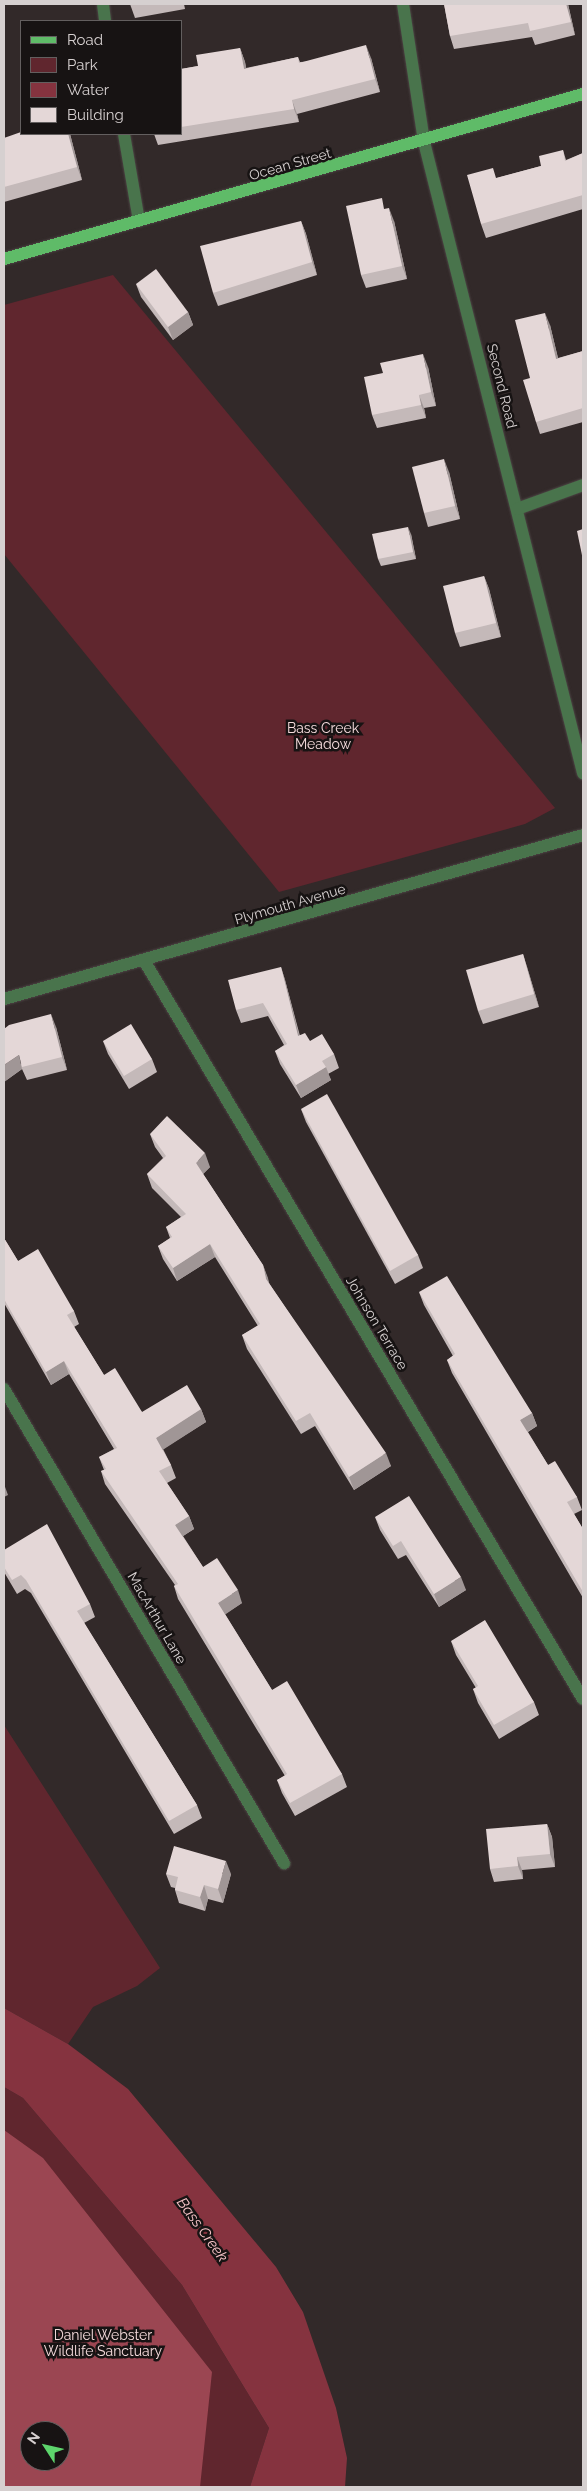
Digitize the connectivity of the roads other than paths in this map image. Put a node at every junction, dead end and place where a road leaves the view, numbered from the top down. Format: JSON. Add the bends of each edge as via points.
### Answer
{"nodes":[{"id":1,"x":103,"y":4,"type":"edge"},
{"id":2,"x":403,"y":4,"type":"edge"},
{"id":3,"x":105,"y":20,"type":"edge"},
{"id":4,"x":583,"y":94,"type":"edge"},
{"id":5,"x":124,"y":135,"type":"edge"},
{"id":6,"x":424,"y":142,"type":"junction"},
{"id":7,"x":139,"y":221,"type":"junction"},
{"id":8,"x":4,"y":259,"type":"edge"},
{"id":9,"x":583,"y":484,"type":"edge"},
{"id":10,"x":517,"y":509,"type":"junction"},
{"id":11,"x":583,"y":773,"type":"edge"},
{"id":12,"x":583,"y":835,"type":"edge"},
{"id":13,"x":145,"y":962,"type":"junction"},
{"id":14,"x":4,"y":999,"type":"edge"},
{"id":15,"x":4,"y":1389,"type":"edge"},
{"id":16,"x":583,"y":1699,"type":"edge"},
{"id":17,"x":284,"y":1863,"type":"dead end"}],
"edges":[{"from":1,"to":3,"type":"street"},
{"from":2,"to":6,"type":"street","name":"Second Road"},
{"from":4,"to":6,"type":"main road","name":"Ocean Street"},
{"from":5,"to":7,"type":"street"},
{"from":6,"to":7,"type":"main road","name":"Ocean Street"},
{"from":6,"to":10,"type":"street","name":"Second Road"},
{"from":7,"to":8,"type":"main road","name":"Ocean Street"},
{"from":9,"to":10,"type":"street"},
{"from":10,"to":11,"type":"street","name":"Second Road"},
{"from":12,"to":13,"type":"street","name":"Plymouth Avenue"},
{"from":13,"to":14,"type":"street","name":"Plymouth Avenue"},
{"from":13,"to":16,"type":"street","name":"Johnson Terrace"},
{"from":15,"to":17,"type":"street","name":"MacArthur Lane"}]}
